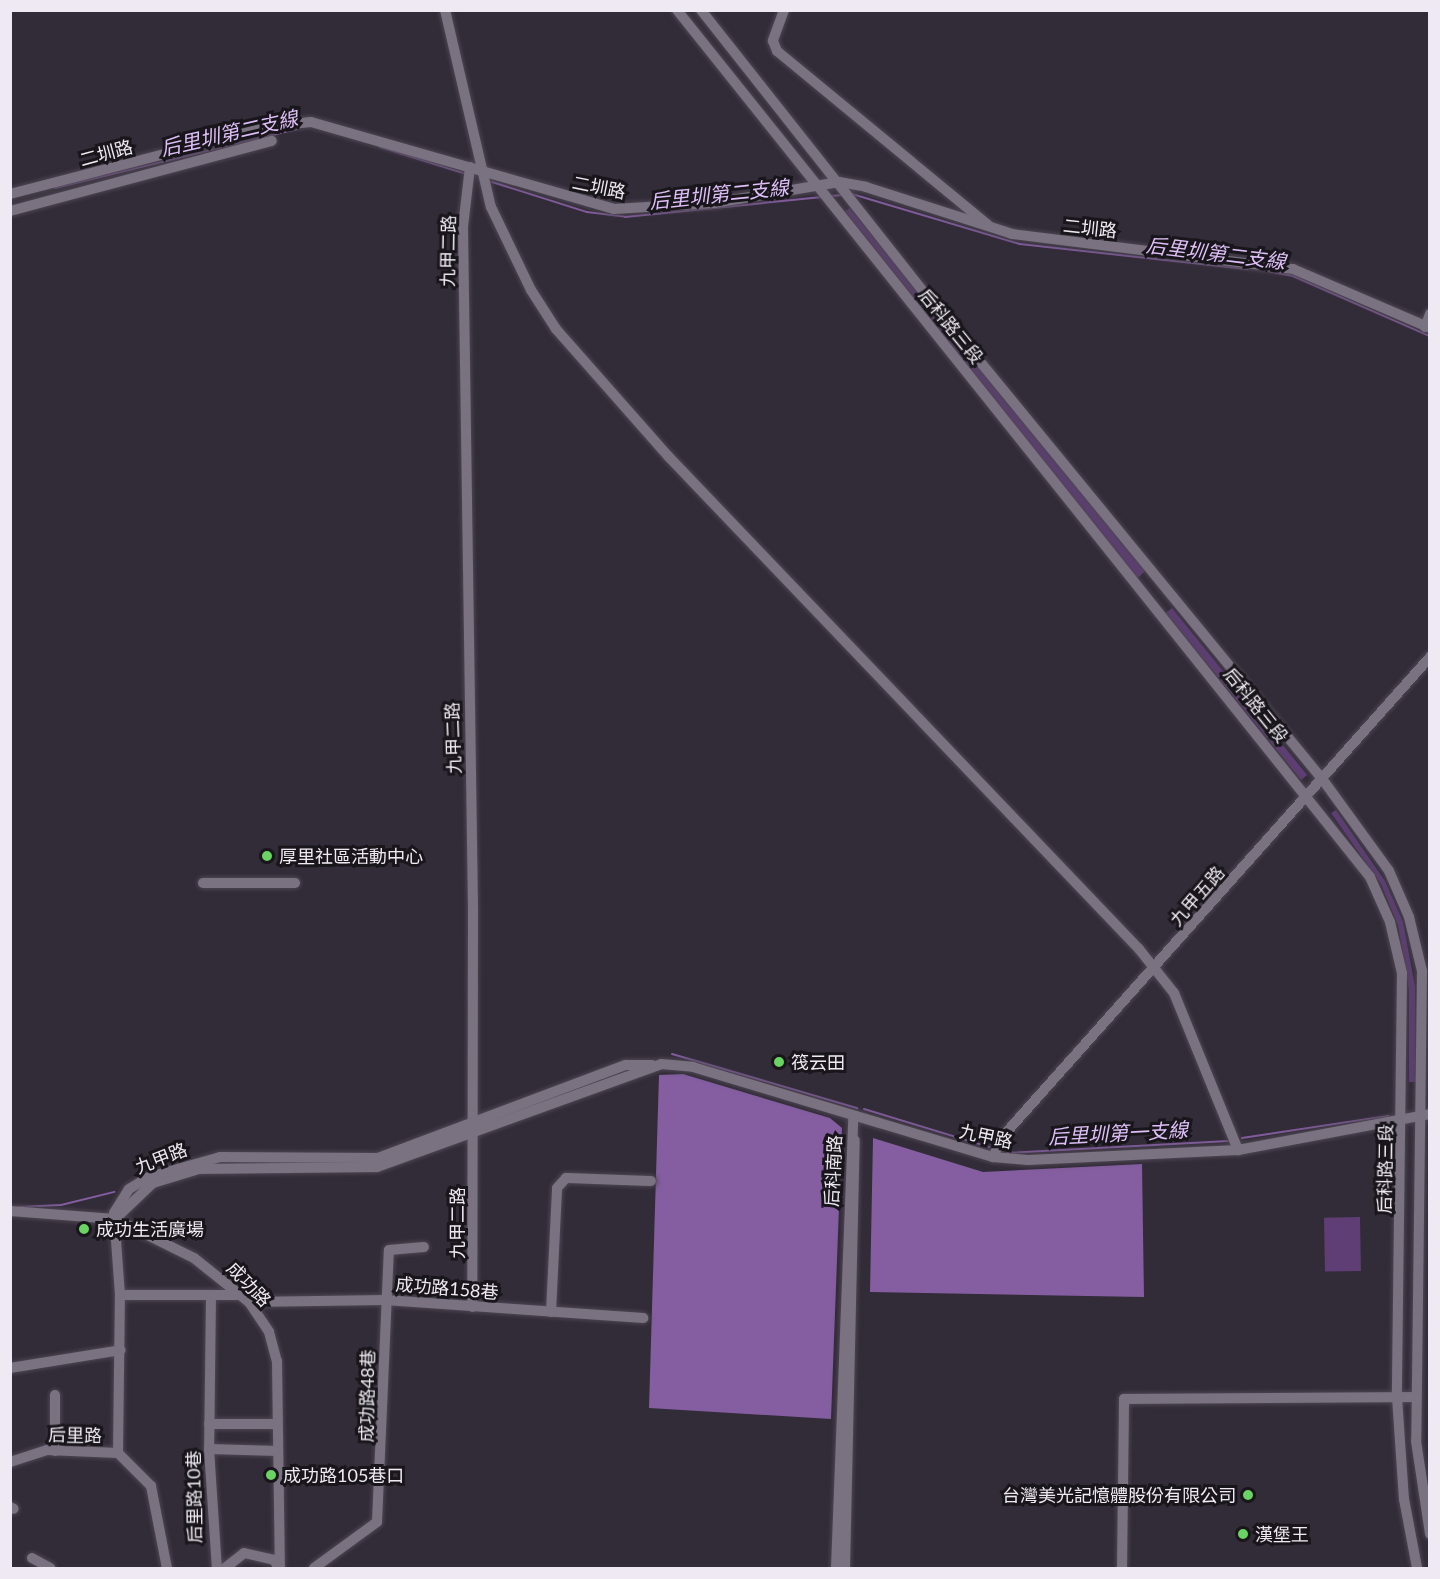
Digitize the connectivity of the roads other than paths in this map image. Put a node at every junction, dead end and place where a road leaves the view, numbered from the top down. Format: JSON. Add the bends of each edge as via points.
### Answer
{"nodes":[{"id":1,"x":445,"y":10,"type":"edge"},
{"id":2,"x":677,"y":10,"type":"edge"},
{"id":3,"x":701,"y":10,"type":"edge"},
{"id":4,"x":784,"y":10,"type":"edge"},
{"id":5,"x":272,"y":141,"type":"dead end"},
{"id":6,"x":470,"y":167,"type":"junction"},
{"id":7,"x":482,"y":172,"type":"junction"},
{"id":8,"x":839,"y":182,"type":"junction"},
{"id":9,"x":818,"y":187,"type":"junction"},
{"id":10,"x":10,"y":194,"type":"edge"},
{"id":11,"x":10,"y":211,"type":"edge"},
{"id":12,"x":990,"y":227,"type":"junction"},
{"id":13,"x":1430,"y":314,"type":"edge"},
{"id":14,"x":1427,"y":327,"type":"edge"},
{"id":15,"x":1430,"y":657,"type":"edge"},
{"id":16,"x":1323,"y":780,"type":"junction"},
{"id":17,"x":1308,"y":796,"type":"junction"},
{"id":18,"x":203,"y":883,"type":"dead end"},
{"id":19,"x":295,"y":884,"type":"dead end"},
{"id":20,"x":1156,"y":970,"type":"junction"},
{"id":21,"x":1425,"y":1115,"type":"edge"},
{"id":22,"x":853,"y":1118,"type":"junction"},
{"id":23,"x":1403,"y":1120,"type":"junction"},
{"id":24,"x":472,"y":1128,"type":"junction"},
{"id":25,"x":1238,"y":1150,"type":"junction"},
{"id":26,"x":993,"y":1157,"type":"junction"},
{"id":27,"x":651,"y":1181,"type":"dead end"},
{"id":28,"x":10,"y":1211,"type":"edge"},
{"id":29,"x":115,"y":1219,"type":"junction"},
{"id":30,"x":424,"y":1247,"type":"dead end"},
{"id":31,"x":120,"y":1295,"type":"junction"},
{"id":32,"x":211,"y":1295,"type":"junction"},
{"id":33,"x":245,"y":1299,"type":"junction"},
{"id":34,"x":385,"y":1300,"type":"junction"},
{"id":35,"x":472,"y":1307,"type":"junction"},
{"id":36,"x":551,"y":1312,"type":"junction"},
{"id":37,"x":643,"y":1318,"type":"dead end"},
{"id":38,"x":121,"y":1350,"type":"junction"},
{"id":39,"x":10,"y":1368,"type":"edge"},
{"id":40,"x":55,"y":1395,"type":"dead end"},
{"id":41,"x":1397,"y":1397,"type":"junction"},
{"id":42,"x":1416,"y":1397,"type":"junction"},
{"id":43,"x":209,"y":1424,"type":"junction"},
{"id":44,"x":277,"y":1424,"type":"junction"},
{"id":45,"x":209,"y":1449,"type":"junction"},
{"id":46,"x":55,"y":1451,"type":"junction"},
{"id":47,"x":278,"y":1451,"type":"junction"},
{"id":48,"x":118,"y":1453,"type":"junction"},
{"id":49,"x":10,"y":1462,"type":"edge"},
{"id":50,"x":841,"y":1523,"type":"junction"},
{"id":51,"x":1430,"y":1534,"type":"edge"},
{"id":52,"x":32,"y":1558,"type":"dead end"},
{"id":53,"x":50,"y":1569,"type":"edge"},
{"id":54,"x":167,"y":1569,"type":"edge"},
{"id":55,"x":217,"y":1569,"type":"edge"},
{"id":56,"x":225,"y":1569,"type":"edge"},
{"id":57,"x":279,"y":1569,"type":"edge"},
{"id":58,"x":314,"y":1569,"type":"edge"},
{"id":59,"x":836,"y":1569,"type":"edge"},
{"id":60,"x":845,"y":1569,"type":"edge"},
{"id":61,"x":1122,"y":1569,"type":"edge"},
{"id":62,"x":1417,"y":1569,"type":"edge"}],
"edges":[{"from":1,"to":7,"type":"street"},
{"from":2,"to":9,"type":"street","name":"后科路三段"},
{"from":3,"to":8,"type":"street","name":"后科路三段"},
{"from":4,"to":12,"type":"street","via":[[773,41],[777,51]]},
{"from":5,"to":11,"type":"street"},
{"from":6,"to":7,"type":"street","name":"二圳路"},
{"from":6,"to":10,"type":"street","name":"二圳路","via":[[347,129],[291,122]]},
{"from":6,"to":24,"type":"street","name":"九甲二路","via":[[463,239]]},
{"from":7,"to":9,"type":"street","name":"二圳路","via":[[614,209],[714,203]]},
{"from":7,"to":20,"type":"street","via":[[505,237],[556,329],[668,456],[869,661]]},
{"from":8,"to":9,"type":"street","name":"二圳路"},
{"from":8,"to":12,"type":"street","name":"二圳路"},
{"from":8,"to":16,"type":"street","name":"后科路三段"},
{"from":9,"to":17,"type":"street","name":"后科路三段"},
{"from":12,"to":14,"type":"street","name":"二圳路","via":[[1041,240],[1287,268]]},
{"from":13,"to":14,"type":"street"},
{"from":15,"to":16,"type":"street","name":"九甲五路"},
{"from":16,"to":17,"type":"street","name":"九甲五路"},
{"from":16,"to":21,"type":"street","name":"后科路三段","via":[[1389,871],[1409,917],[1422,971]]},
{"from":17,"to":20,"type":"street","name":"九甲五路"},
{"from":17,"to":23,"type":"street","name":"后科路三段","via":[[1370,877],[1390,922],[1402,973]]},
{"from":18,"to":19,"type":"street"},
{"from":20,"to":25,"type":"street","via":[[1174,993],[1204,1054]]},
{"from":20,"to":26,"type":"street","name":"九甲五路","via":[[1003,1136]]},
{"from":21,"to":23,"type":"street","name":"九甲路"},
{"from":21,"to":42,"type":"street","name":"后科路三段"},
{"from":22,"to":24,"type":"street","name":"九甲路","via":[[693,1067],[652,1065]]},
{"from":22,"to":26,"type":"street","name":"九甲路"},
{"from":22,"to":50,"type":"street","name":"后科南路"},
{"from":23,"to":25,"type":"street","name":"九甲路"},
{"from":23,"to":41,"type":"street","name":"后科路三段"},
{"from":24,"to":29,"type":"street","name":"九甲路","via":[[377,1167],[198,1168],[153,1183]]},
{"from":24,"to":35,"type":"street","name":"九甲二路"},
{"from":25,"to":26,"type":"street","name":"九甲路"},
{"from":27,"to":36,"type":"street","via":[[566,1178],[557,1188]]},
{"from":28,"to":29,"type":"street","name":"成功路"},
{"from":29,"to":31,"type":"street"},
{"from":29,"to":33,"type":"street","name":"成功路","via":[[194,1258]]},
{"from":30,"to":34,"type":"street","name":"成功路48巷","via":[[389,1250]]},
{"from":31,"to":32,"type":"street","name":"成功路158巷"},
{"from":31,"to":38,"type":"street"},
{"from":32,"to":33,"type":"street","name":"成功路158巷"},
{"from":32,"to":43,"type":"street","name":"后里路10巷"},
{"from":33,"to":34,"type":"street","name":"成功路158巷"},
{"from":33,"to":44,"type":"street","name":"成功路","via":[[275,1345]]},
{"from":34,"to":35,"type":"street","name":"成功路158巷"},
{"from":34,"to":58,"type":"street","name":"成功路48巷","via":[[381,1511],[377,1522]]},
{"from":35,"to":36,"type":"street","name":"成功路158巷"},
{"from":36,"to":37,"type":"street","name":"成功路158巷"},
{"from":38,"to":39,"type":"street"},
{"from":38,"to":48,"type":"street"},
{"from":40,"to":46,"type":"street"},
{"from":41,"to":42,"type":"street"},
{"from":41,"to":61,"type":"street","via":[[1124,1399]]},
{"from":41,"to":62,"type":"street","name":"后科路三段","via":[[1404,1499]]},
{"from":42,"to":51,"type":"street","name":"后科路三段"},
{"from":43,"to":44,"type":"street"},
{"from":43,"to":45,"type":"street","name":"后里路10巷"},
{"from":44,"to":47,"type":"street","name":"成功路"},
{"from":45,"to":47,"type":"street"},
{"from":45,"to":55,"type":"street","name":"后里路10巷"},
{"from":46,"to":48,"type":"street","name":"后里路"},
{"from":46,"to":49,"type":"street","name":"后里路"},
{"from":47,"to":57,"type":"street","name":"成功路"},
{"from":48,"to":54,"type":"street","name":"后里路","via":[[151,1486]]},
{"from":50,"to":59,"type":"street","name":"后科南路"},
{"from":50,"to":60,"type":"street","name":"后科南路"},
{"from":52,"to":53,"type":"street"},
{"from":56,"to":57,"type":"street","via":[[244,1553],[274,1560]]}]}
